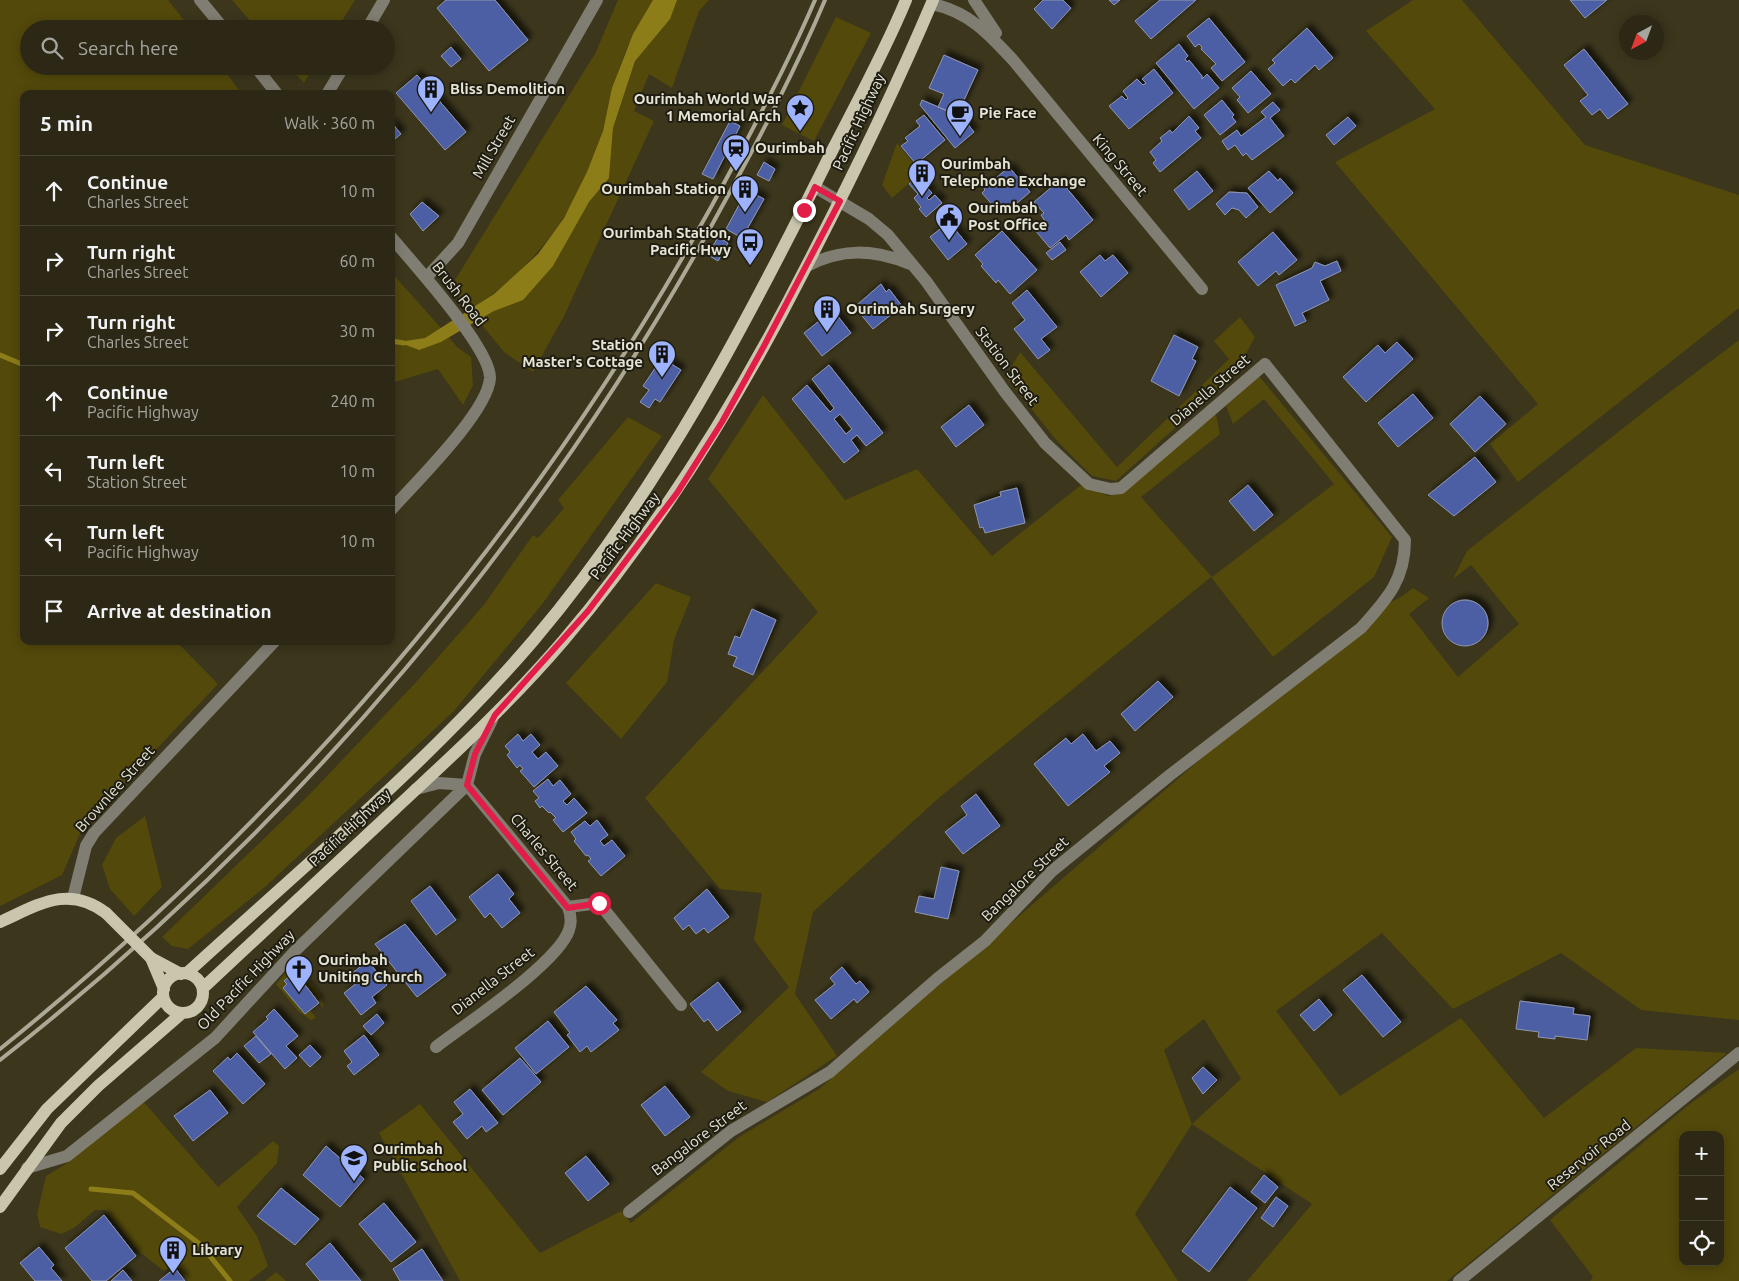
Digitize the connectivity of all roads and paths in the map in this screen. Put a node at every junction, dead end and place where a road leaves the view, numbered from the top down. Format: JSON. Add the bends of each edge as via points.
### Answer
{"nodes":[{"id":1,"x":200,"y":0,"type":"edge"},
{"id":2,"x":384,"y":0,"type":"edge"},
{"id":3,"x":597,"y":0,"type":"edge"},
{"id":4,"x":906,"y":0,"type":"edge"},
{"id":5,"x":974,"y":0,"type":"edge"},
{"id":6,"x":932,"y":2,"type":"edge"},
{"id":7,"x":217,"y":20,"type":"edge"},
{"id":8,"x":372,"y":20,"type":"edge"},
{"id":9,"x":1014,"y":60,"type":"junction"},
{"id":10,"x":262,"y":75,"type":"edge"},
{"id":11,"x":339,"y":75,"type":"edge"},
{"id":12,"x":274,"y":90,"type":"edge"},
{"id":13,"x":329,"y":90,"type":"edge"},
{"id":14,"x":815,"y":187,"type":"junction"},
{"id":15,"x":840,"y":201,"type":"junction"},
{"id":16,"x":395,"y":242,"type":"edge"},
{"id":17,"x":912,"y":265,"type":"junction"},
{"id":18,"x":807,"y":266,"type":"junction"},
{"id":19,"x":426,"y":278,"type":"junction"},
{"id":20,"x":1202,"y":289,"type":"dead end"},
{"id":21,"x":1089,"y":484,"type":"joint"},
{"id":22,"x":395,"y":505,"type":"edge"},
{"id":23,"x":1405,"y":540,"type":"joint"},
{"id":24,"x":271,"y":645,"type":"edge"},
{"id":25,"x":495,"y":715,"type":"junction"},
{"id":26,"x":467,"y":785,"type":"junction"},
{"id":27,"x":416,"y":789,"type":"junction"},
{"id":28,"x":73,"y":898,"type":"junction"},
{"id":29,"x":568,"y":908,"type":"junction"},
{"id":30,"x":0,"y":922,"type":"edge"},
{"id":31,"x":151,"y":958,"type":"junction"},
{"id":32,"x":184,"y":974,"type":"junction"},
{"id":33,"x":203,"y":988,"type":"junction"},
{"id":34,"x":164,"y":993,"type":"junction"},
{"id":35,"x":681,"y":1005,"type":"dead end"},
{"id":36,"x":181,"y":1014,"type":"junction"},
{"id":37,"x":436,"y":1046,"type":"dead end"},
{"id":38,"x":1739,"y":1053,"type":"edge"},
{"id":39,"x":27,"y":1168,"type":"junction"},
{"id":40,"x":0,"y":1169,"type":"edge"},
{"id":41,"x":0,"y":1207,"type":"edge"},
{"id":42,"x":629,"y":1212,"type":"dead end"},
{"id":43,"x":1459,"y":1281,"type":"edge"}],
"edges":[{"from":1,"to":7,"type":"street"},
{"from":2,"to":8,"type":"street"},
{"from":3,"to":19,"type":"street","name":"Mill Street","via":[[458,243]]},
{"from":4,"to":14,"type":"main road","name":"Pacific Highway"},
{"from":5,"to":9,"type":"street","name":"King Street"},
{"from":6,"to":9,"type":"street","name":"King Street","via":[[976,22]]},
{"from":6,"to":15,"type":"main road","name":"Pacific Highway"},
{"from":9,"to":20,"type":"street","name":"King Street"},
{"from":10,"to":12,"type":"street"},
{"from":11,"to":13,"type":"street"},
{"from":14,"to":15,"type":"street","name":"Station Street"},
{"from":14,"to":32,"type":"main road","name":"Pacific Highway","via":[[723,361],[668,453],[631,513],[558,610],[497,681],[421,759]]},
{"from":15,"to":17,"type":"street","name":"Station Street","via":[[877,225]]},
{"from":15,"to":18,"type":"main road","name":"Pacific Highway"},
{"from":16,"to":19,"type":"street","name":"Brush Road"},
{"from":17,"to":18,"type":"street","via":[[863,251],[838,253]]},
{"from":17,"to":21,"type":"street","name":"Station Street","via":[[1046,443]]},
{"from":18,"to":25,"type":"main road","name":"Pacific Highway","via":[[722,422],[677,493],[588,611]]},
{"from":19,"to":22,"type":"street","name":"Brush Road","via":[[484,355],[490,377],[485,397],[472,416]]},
{"from":21,"to":23,"type":"street","name":"Dianella Street","via":[[1121,488],[1265,364]]},
{"from":23,"to":42,"type":"street","name":"Bangalore Street","via":[[1405,562],[1395,584],[1385,602],[1361,628],[1170,775],[1052,871],[985,941],[830,1072],[731,1131]]},
{"from":24,"to":28,"type":"street","name":"Brownlee Street","via":[[94,833],[86,846]]},
{"from":25,"to":26,"type":"street","via":[[475,754]]},
{"from":25,"to":27,"type":"main road","name":"Pacific Highway"},
{"from":26,"to":27,"type":"street","via":[[439,782]]},
{"from":26,"to":29,"type":"street","name":"Charles Street"},
{"from":26,"to":39,"type":"street","name":"Old Pacific Highway","via":[[296,950],[216,1038],[67,1156]]},
{"from":27,"to":33,"type":"main road","name":"Pacific Highway"},
{"from":28,"to":30,"type":"main road","via":[[42,903]]},
{"from":28,"to":31,"type":"main road","bridge":true,"via":[[92,902]]},
{"from":29,"to":35,"type":"street","name":"Charles Street","via":[[599,903]]},
{"from":29,"to":37,"type":"street","name":"Dianella Street","via":[[569,932],[542,967]]},
{"from":31,"to":32,"type":"main road"},
{"from":31,"to":34,"type":"main road"},
{"from":32,"to":33,"type":"main road","via":[[199,980]]},
{"from":32,"to":34,"type":"main road","via":[[169,979]]},
{"from":33,"to":36,"type":"main road","via":[[199,1007]]},
{"from":34,"to":36,"type":"main road","via":[[169,1007]]},
{"from":34,"to":40,"type":"main road","via":[[47,1108]]},
{"from":36,"to":39,"type":"main road","via":[[79,1104]]},
{"from":38,"to":43,"type":"street","name":"Reservoir Road"},
{"from":39,"to":41,"type":"main road"}]}
